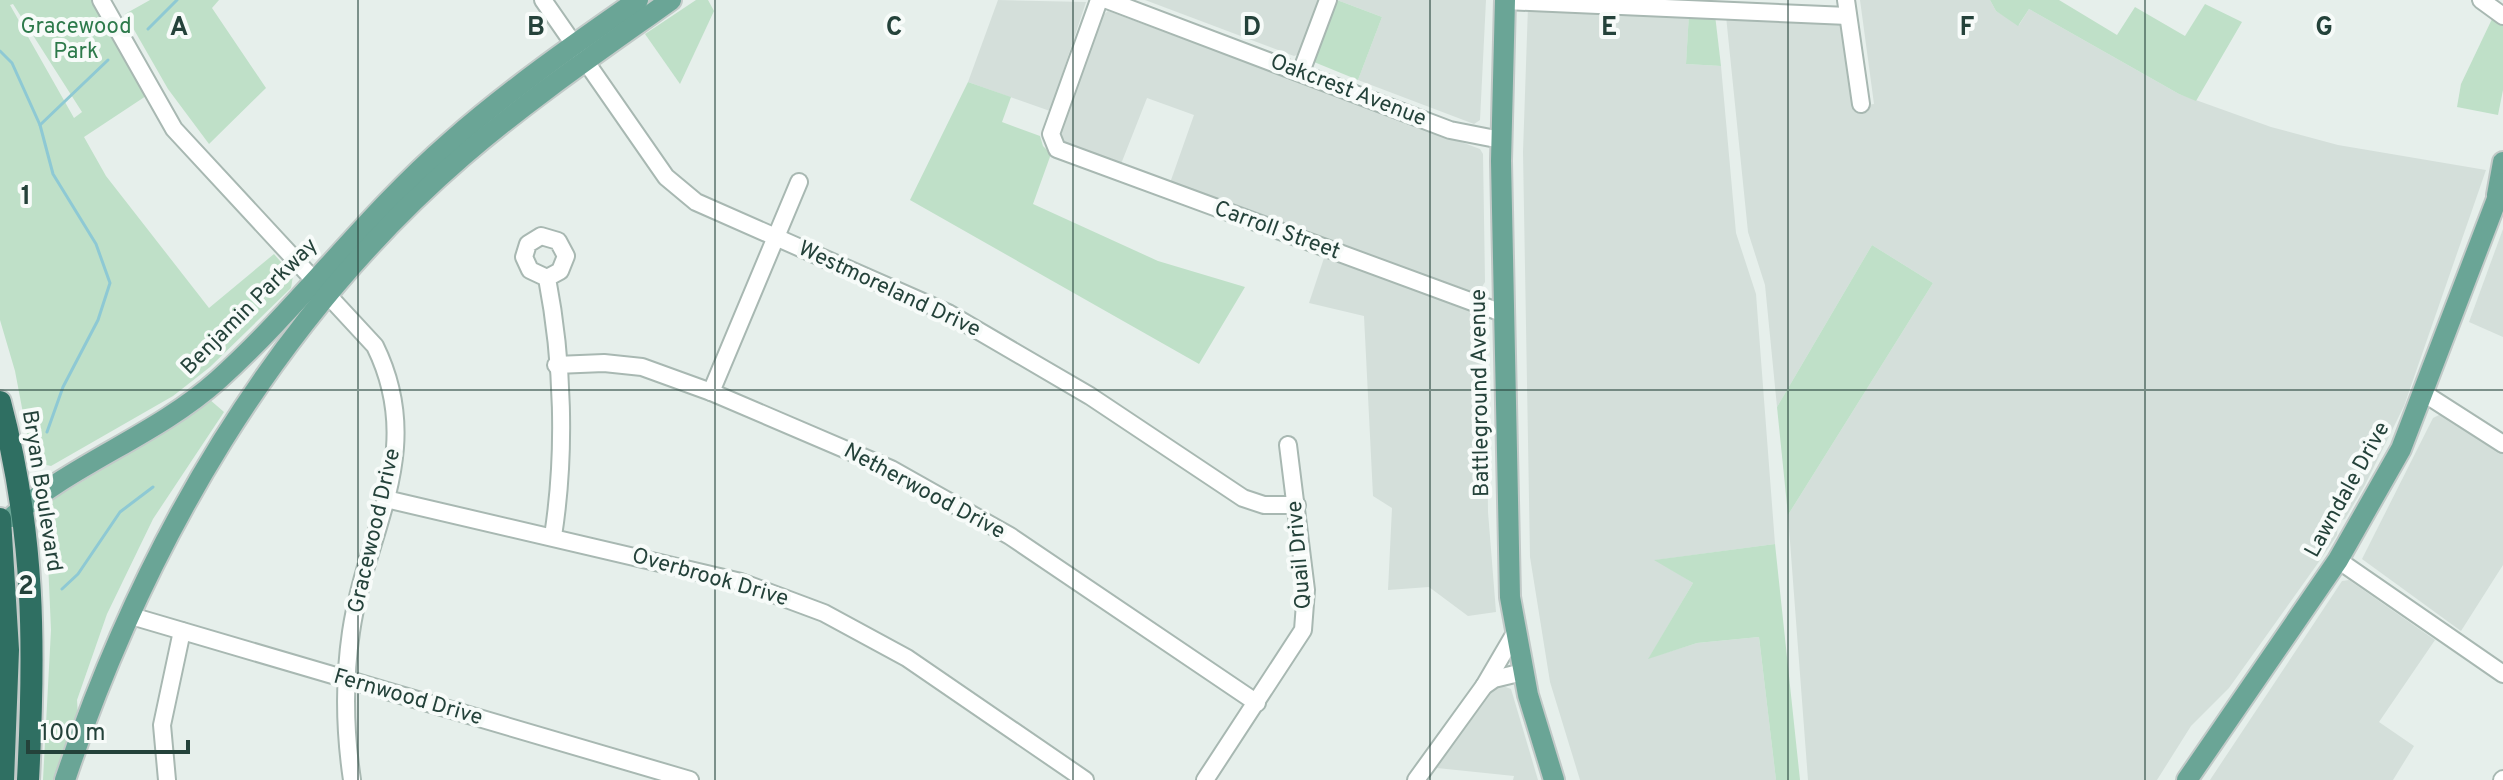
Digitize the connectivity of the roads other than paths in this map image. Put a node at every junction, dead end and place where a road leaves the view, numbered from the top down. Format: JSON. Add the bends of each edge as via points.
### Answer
{"nodes":[{"id":1,"x":101,"y":0,"type":"edge"},
{"id":2,"x":543,"y":0,"type":"edge"},
{"id":3,"x":638,"y":0,"type":"edge"},
{"id":4,"x":671,"y":0,"type":"edge"},
{"id":5,"x":1099,"y":0,"type":"edge"},
{"id":6,"x":1107,"y":0,"type":"edge"},
{"id":7,"x":1328,"y":0,"type":"edge"},
{"id":8,"x":1505,"y":0,"type":"edge"},
{"id":9,"x":2481,"y":0,"type":"edge"},
{"id":10,"x":1129,"y":4,"type":"edge"},
{"id":11,"x":1847,"y":8,"type":"edge"},
{"id":12,"x":2503,"y":16,"type":"edge"},
{"id":13,"x":578,"y":52,"type":"junction"},
{"id":14,"x":1301,"y":72,"type":"junction"},
{"id":15,"x":1861,"y":104,"type":"dead end"},
{"id":16,"x":1501,"y":140,"type":"junction"},
{"id":17,"x":2503,"y":162,"type":"edge"},
{"id":18,"x":799,"y":182,"type":"dead end"},
{"id":19,"x":2500,"y":189,"type":"edge"},
{"id":20,"x":778,"y":239,"type":"junction"},
{"id":21,"x":547,"y":278,"type":"dead end"},
{"id":22,"x":321,"y":289,"type":"junction"},
{"id":23,"x":1505,"y":314,"type":"junction"},
{"id":24,"x":556,"y":365,"type":"junction"},
{"id":25,"x":711,"y":392,"type":"junction"},
{"id":26,"x":2425,"y":394,"type":"junction"},
{"id":27,"x":0,"y":402,"type":"edge"},
{"id":28,"x":2503,"y":444,"type":"edge"},
{"id":29,"x":1288,"y":445,"type":"dead end"},
{"id":30,"x":386,"y":499,"type":"junction"},
{"id":31,"x":1297,"y":505,"type":"junction"},
{"id":32,"x":22,"y":508,"type":"junction"},
{"id":33,"x":1,"y":523,"type":"edge"},
{"id":34,"x":553,"y":536,"type":"junction"},
{"id":35,"x":2338,"y":560,"type":"junction"},
{"id":36,"x":128,"y":615,"type":"junction"},
{"id":37,"x":182,"y":631,"type":"junction"},
{"id":38,"x":1515,"y":633,"type":"junction"},
{"id":39,"x":1523,"y":672,"type":"junction"},
{"id":40,"x":2503,"y":674,"type":"edge"},
{"id":41,"x":348,"y":681,"type":"junction"},
{"id":42,"x":1484,"y":686,"type":"junction"},
{"id":43,"x":1257,"y":703,"type":"junction"},
{"id":44,"x":3,"y":780,"type":"edge"},
{"id":45,"x":28,"y":780,"type":"edge"},
{"id":46,"x":65,"y":780,"type":"edge"},
{"id":47,"x":167,"y":780,"type":"edge"},
{"id":48,"x":352,"y":780,"type":"edge"},
{"id":49,"x":690,"y":780,"type":"edge"},
{"id":50,"x":1085,"y":780,"type":"edge"},
{"id":51,"x":1205,"y":780,"type":"edge"},
{"id":52,"x":1416,"y":780,"type":"edge"},
{"id":53,"x":1554,"y":780,"type":"edge"},
{"id":54,"x":2187,"y":780,"type":"edge"}],
"edges":[{"from":1,"to":22,"type":"street","name":"Gracewood Drive","via":[[174,129]]},
{"from":2,"to":13,"type":"street","name":"Westmoreland Drive"},
{"from":3,"to":13,"type":"main road","name":"Benjamin Parkway"},
{"from":4,"to":13,"type":"main road","name":"Benjamin Parkway"},
{"from":5,"to":23,"type":"street","name":"Carroll Street","via":[[1051,134],[1057,149]]},
{"from":6,"to":10,"type":"street","name":"Oakcrest Avenue"},
{"from":7,"to":14,"type":"street"},
{"from":8,"to":11,"type":"street"},
{"from":8,"to":16,"type":"main road","name":"Battleground Avenue"},
{"from":9,"to":12,"type":"street"},
{"from":10,"to":14,"type":"street","name":"Oakcrest Avenue"},
{"from":11,"to":15,"type":"street"},
{"from":13,"to":20,"type":"street","name":"Westmoreland Drive","via":[[666,177],[720,215]]},
{"from":13,"to":22,"type":"main road","name":"Benjamin Parkway","via":[[449,142],[372,218]]},
{"from":14,"to":16,"type":"street","name":"Oakcrest Avenue","via":[[1450,130]]},
{"from":16,"to":23,"type":"main road","name":"Battleground Avenue"},
{"from":17,"to":19,"type":"main road","name":"Lawndale Drive"},
{"from":18,"to":20,"type":"street"},
{"from":19,"to":26,"type":"main road","name":"Lawndale Drive"},
{"from":20,"to":25,"type":"street"},
{"from":20,"to":31,"type":"street","name":"Westmoreland Drive","via":[[948,313],[1090,396],[1229,491],[1264,505]]},
{"from":21,"to":24,"type":"street"},
{"from":22,"to":30,"type":"street","name":"Gracewood Drive","via":[[375,346],[390,377],[397,437]]},
{"from":22,"to":32,"type":"main road","name":"Benjamin Parkway","via":[[158,426]]},
{"from":22,"to":36,"type":"main road","name":"Benjamin Parkway","via":[[174,520]]},
{"from":23,"to":38,"type":"main road","name":"Battleground Avenue","via":[[1506,503]]},
{"from":24,"to":25,"type":"street","name":"Netherwood Drive","via":[[642,367]]},
{"from":24,"to":34,"type":"street","via":[[561,455]]},
{"from":25,"to":43,"type":"street","name":"Netherwood Drive","via":[[891,469],[961,506]]},
{"from":26,"to":28,"type":"street"},
{"from":26,"to":35,"type":"main road","name":"Lawndale Drive","via":[[2401,449]]},
{"from":27,"to":32,"type":"highway","name":"Bryan Boulevard"},
{"from":29,"to":31,"type":"street","name":"Quail Drive"},
{"from":30,"to":34,"type":"street","name":"Overbrook Drive"},
{"from":30,"to":41,"type":"street","name":"Gracewood Drive","via":[[351,631]]},
{"from":31,"to":43,"type":"street","name":"Quail Drive","via":[[1306,590],[1303,630]]},
{"from":32,"to":33,"type":"main road","name":"Benjamin Parkway"},
{"from":32,"to":45,"type":"highway","name":"Bryan Boulevard","via":[[34,660]]},
{"from":33,"to":44,"type":"highway","name":"Benjamin Parkway","via":[[8,650]]},
{"from":34,"to":50,"type":"street","name":"Overbrook Drive","via":[[741,582],[824,613],[907,658]]},
{"from":35,"to":40,"type":"street"},
{"from":35,"to":54,"type":"main road","name":"Lawndale Drive"},
{"from":36,"to":37,"type":"street","name":"Fernwood Drive"},
{"from":36,"to":46,"type":"main road","name":"Benjamin Parkway"},
{"from":37,"to":41,"type":"street","name":"Fernwood Drive"},
{"from":37,"to":47,"type":"street","via":[[162,725]]},
{"from":38,"to":39,"type":"main road","name":"Battleground Avenue"},
{"from":38,"to":42,"type":"street"},
{"from":39,"to":42,"type":"street"},
{"from":39,"to":53,"type":"main road","name":"Battleground Avenue"},
{"from":41,"to":48,"type":"street","name":"Gracewood Drive"},
{"from":41,"to":49,"type":"street","name":"Fernwood Drive"},
{"from":42,"to":52,"type":"street"},
{"from":43,"to":51,"type":"street","name":"Quail Drive"}]}
